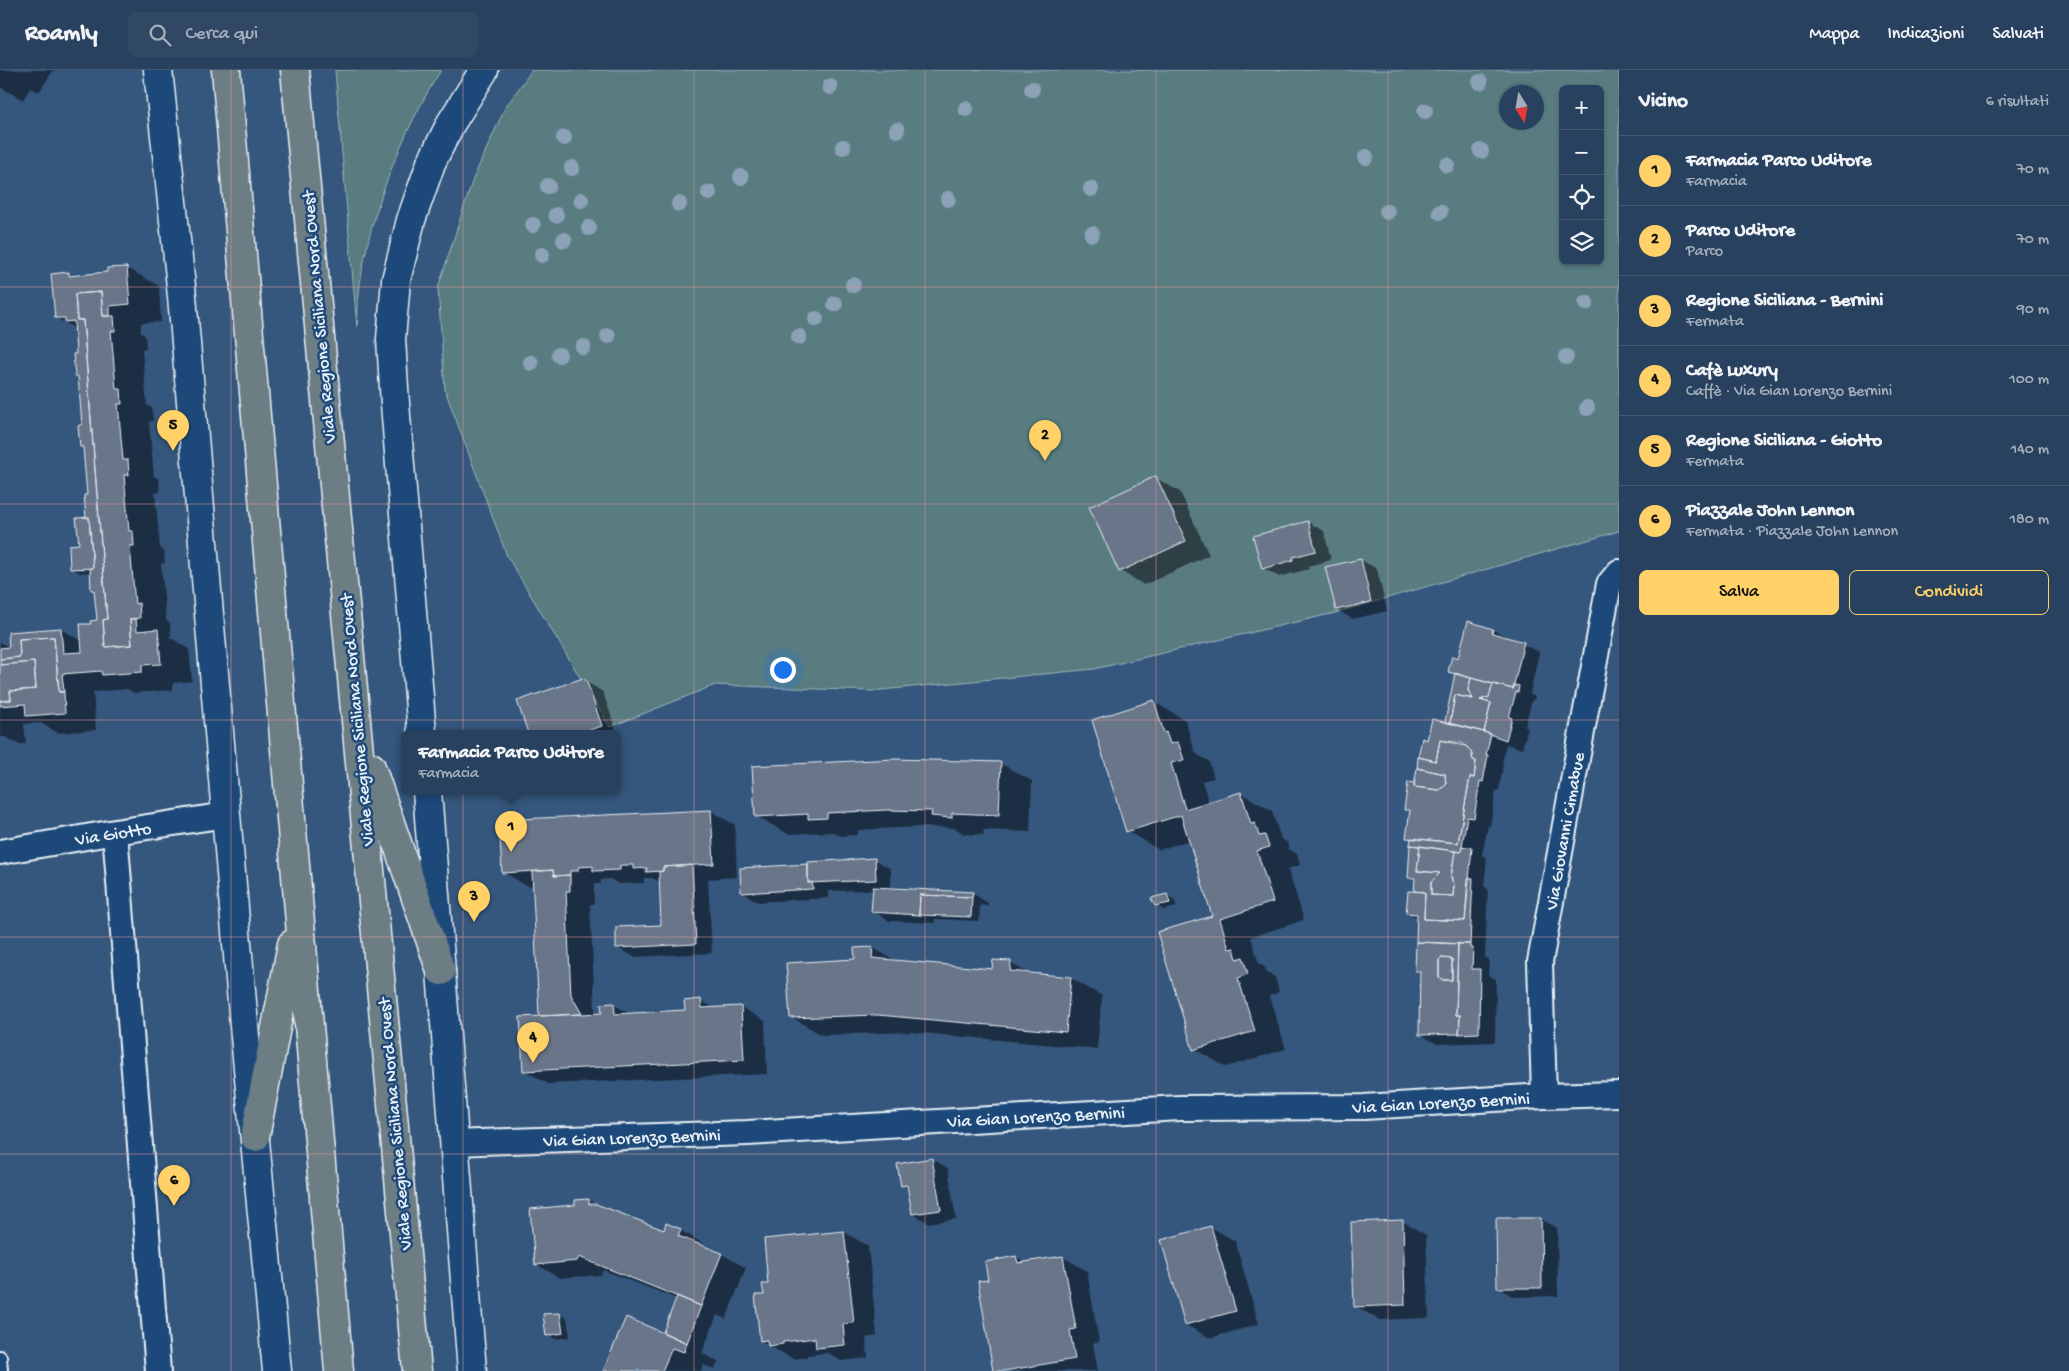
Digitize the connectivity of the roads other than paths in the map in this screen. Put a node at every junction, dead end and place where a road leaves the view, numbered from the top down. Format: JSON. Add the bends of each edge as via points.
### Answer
{"nodes":[{"id":1,"x":158,"y":70,"type":"edge"},
{"id":2,"x":226,"y":70,"type":"edge"},
{"id":3,"x":295,"y":70,"type":"edge"},
{"id":4,"x":484,"y":70,"type":"edge"},
{"id":5,"x":1619,"y":572,"type":"edge"},
{"id":6,"x":357,"y":724,"type":"junction"},
{"id":7,"x":422,"y":730,"type":"edge"},
{"id":8,"x":427,"y":795,"type":"edge"},
{"id":9,"x":226,"y":815,"type":"junction"},
{"id":10,"x":115,"y":832,"type":"junction"},
{"id":11,"x":0,"y":852,"type":"edge"},
{"id":12,"x":298,"y":913,"type":"junction"},
{"id":13,"x":441,"y":971,"type":"junction"},
{"id":14,"x":1619,"y":1094,"type":"edge"},
{"id":15,"x":1544,"y":1096,"type":"junction"},
{"id":16,"x":255,"y":1137,"type":"junction"},
{"id":17,"x":453,"y":1142,"type":"junction"},
{"id":18,"x":0,"y":1358,"type":"edge"},
{"id":19,"x":1,"y":1371,"type":"edge"},
{"id":20,"x":158,"y":1371,"type":"edge"},
{"id":21,"x":277,"y":1371,"type":"edge"},
{"id":22,"x":339,"y":1371,"type":"edge"},
{"id":23,"x":417,"y":1371,"type":"edge"},
{"id":24,"x":472,"y":1371,"type":"edge"}],
"edges":[{"from":1,"to":9,"type":"street","via":[[182,296]]},
{"from":2,"to":12,"type":"main road"},
{"from":3,"to":6,"type":"main road","name":"Viale Regione Siciliana Nord Ovest"},
{"from":4,"to":7,"type":"street","via":[[431,163],[411,220],[396,280],[391,339]]},
{"from":5,"to":15,"type":"street","name":"Via Giovanni Cimabue","via":[[1609,584],[1540,962]]},
{"from":6,"to":13,"type":"main road"},
{"from":6,"to":23,"type":"main road","name":"Viale Regione Siciliana Nord Ovest"},
{"from":8,"to":13,"type":"street"},
{"from":9,"to":10,"type":"street","name":"Via Giotto"},
{"from":9,"to":16,"type":"street"},
{"from":10,"to":11,"type":"street","name":"Via Giotto"},
{"from":10,"to":20,"type":"street"},
{"from":12,"to":16,"type":"main road"},
{"from":12,"to":22,"type":"main road"},
{"from":13,"to":17,"type":"street"},
{"from":14,"to":15,"type":"street","name":"Via Gian Lorenzo Bernini"},
{"from":15,"to":17,"type":"street","name":"Via Gian Lorenzo Bernini","via":[[1364,1107],[1180,1108],[747,1133]]},
{"from":16,"to":21,"type":"street"},
{"from":17,"to":24,"type":"street"},
{"from":18,"to":19,"type":"lane"}]}
